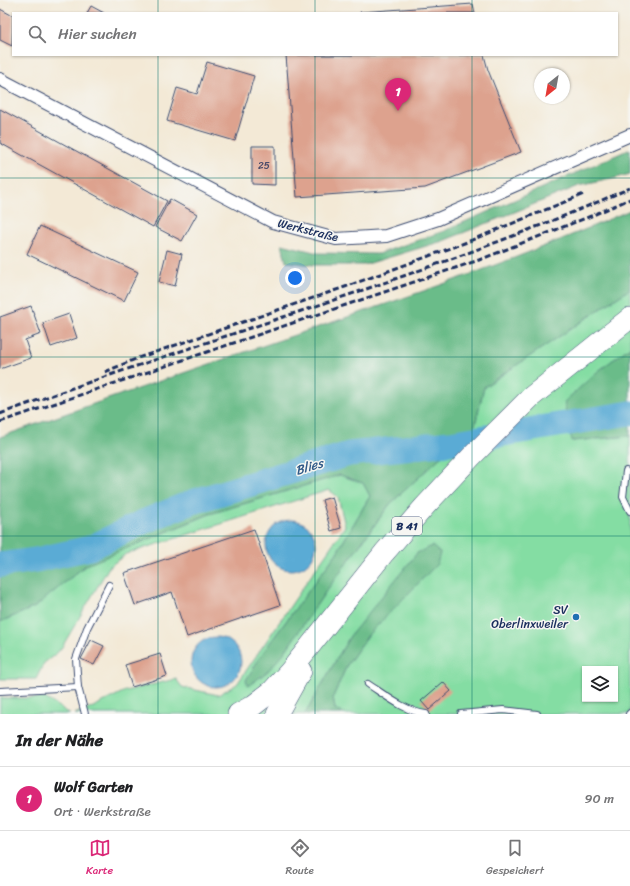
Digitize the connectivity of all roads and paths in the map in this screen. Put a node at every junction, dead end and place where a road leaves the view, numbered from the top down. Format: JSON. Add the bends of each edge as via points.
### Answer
{"nodes":[{"id":1,"x":0,"y":79,"type":"edge"},
{"id":2,"x":630,"y":135,"type":"edge"},
{"id":3,"x":630,"y":318,"type":"edge"},
{"id":4,"x":626,"y":471,"type":"dead end"},
{"id":5,"x":630,"y":511,"type":"edge"},
{"id":6,"x":110,"y":586,"type":"dead end"},
{"id":7,"x":348,"y":599,"type":"junction"},
{"id":8,"x":368,"y":684,"type":"dead end"},
{"id":9,"x":78,"y":687,"type":"junction"},
{"id":10,"x":0,"y":692,"type":"edge"},
{"id":11,"x":85,"y":714,"type":"edge"},
{"id":12,"x":238,"y":714,"type":"edge"},
{"id":13,"x":277,"y":714,"type":"edge"},
{"id":14,"x":426,"y":714,"type":"edge"},
{"id":15,"x":461,"y":714,"type":"edge"},
{"id":16,"x":537,"y":714,"type":"edge"}],
"edges":[{"from":1,"to":2,"type":"street","name":"Werkstraße","via":[[273,222],[336,239],[386,236],[438,219]]},
{"from":3,"to":7,"type":"highway","number":"B 41","via":[[531,397],[415,518]]},
{"from":4,"to":5,"type":"lane","via":[[624,496]]},
{"from":6,"to":9,"type":"lane","via":[[87,628],[76,659]]},
{"from":7,"to":12,"type":"highway","via":[[272,691]]},
{"from":7,"to":13,"type":"highway","number":"B 41","via":[[316,644]]},
{"from":8,"to":14,"type":"lane","via":[[396,702]]},
{"from":9,"to":10,"type":"lane"},
{"from":9,"to":11,"type":"lane"},
{"from":15,"to":16,"type":"lane","via":[[503,710]]}]}
